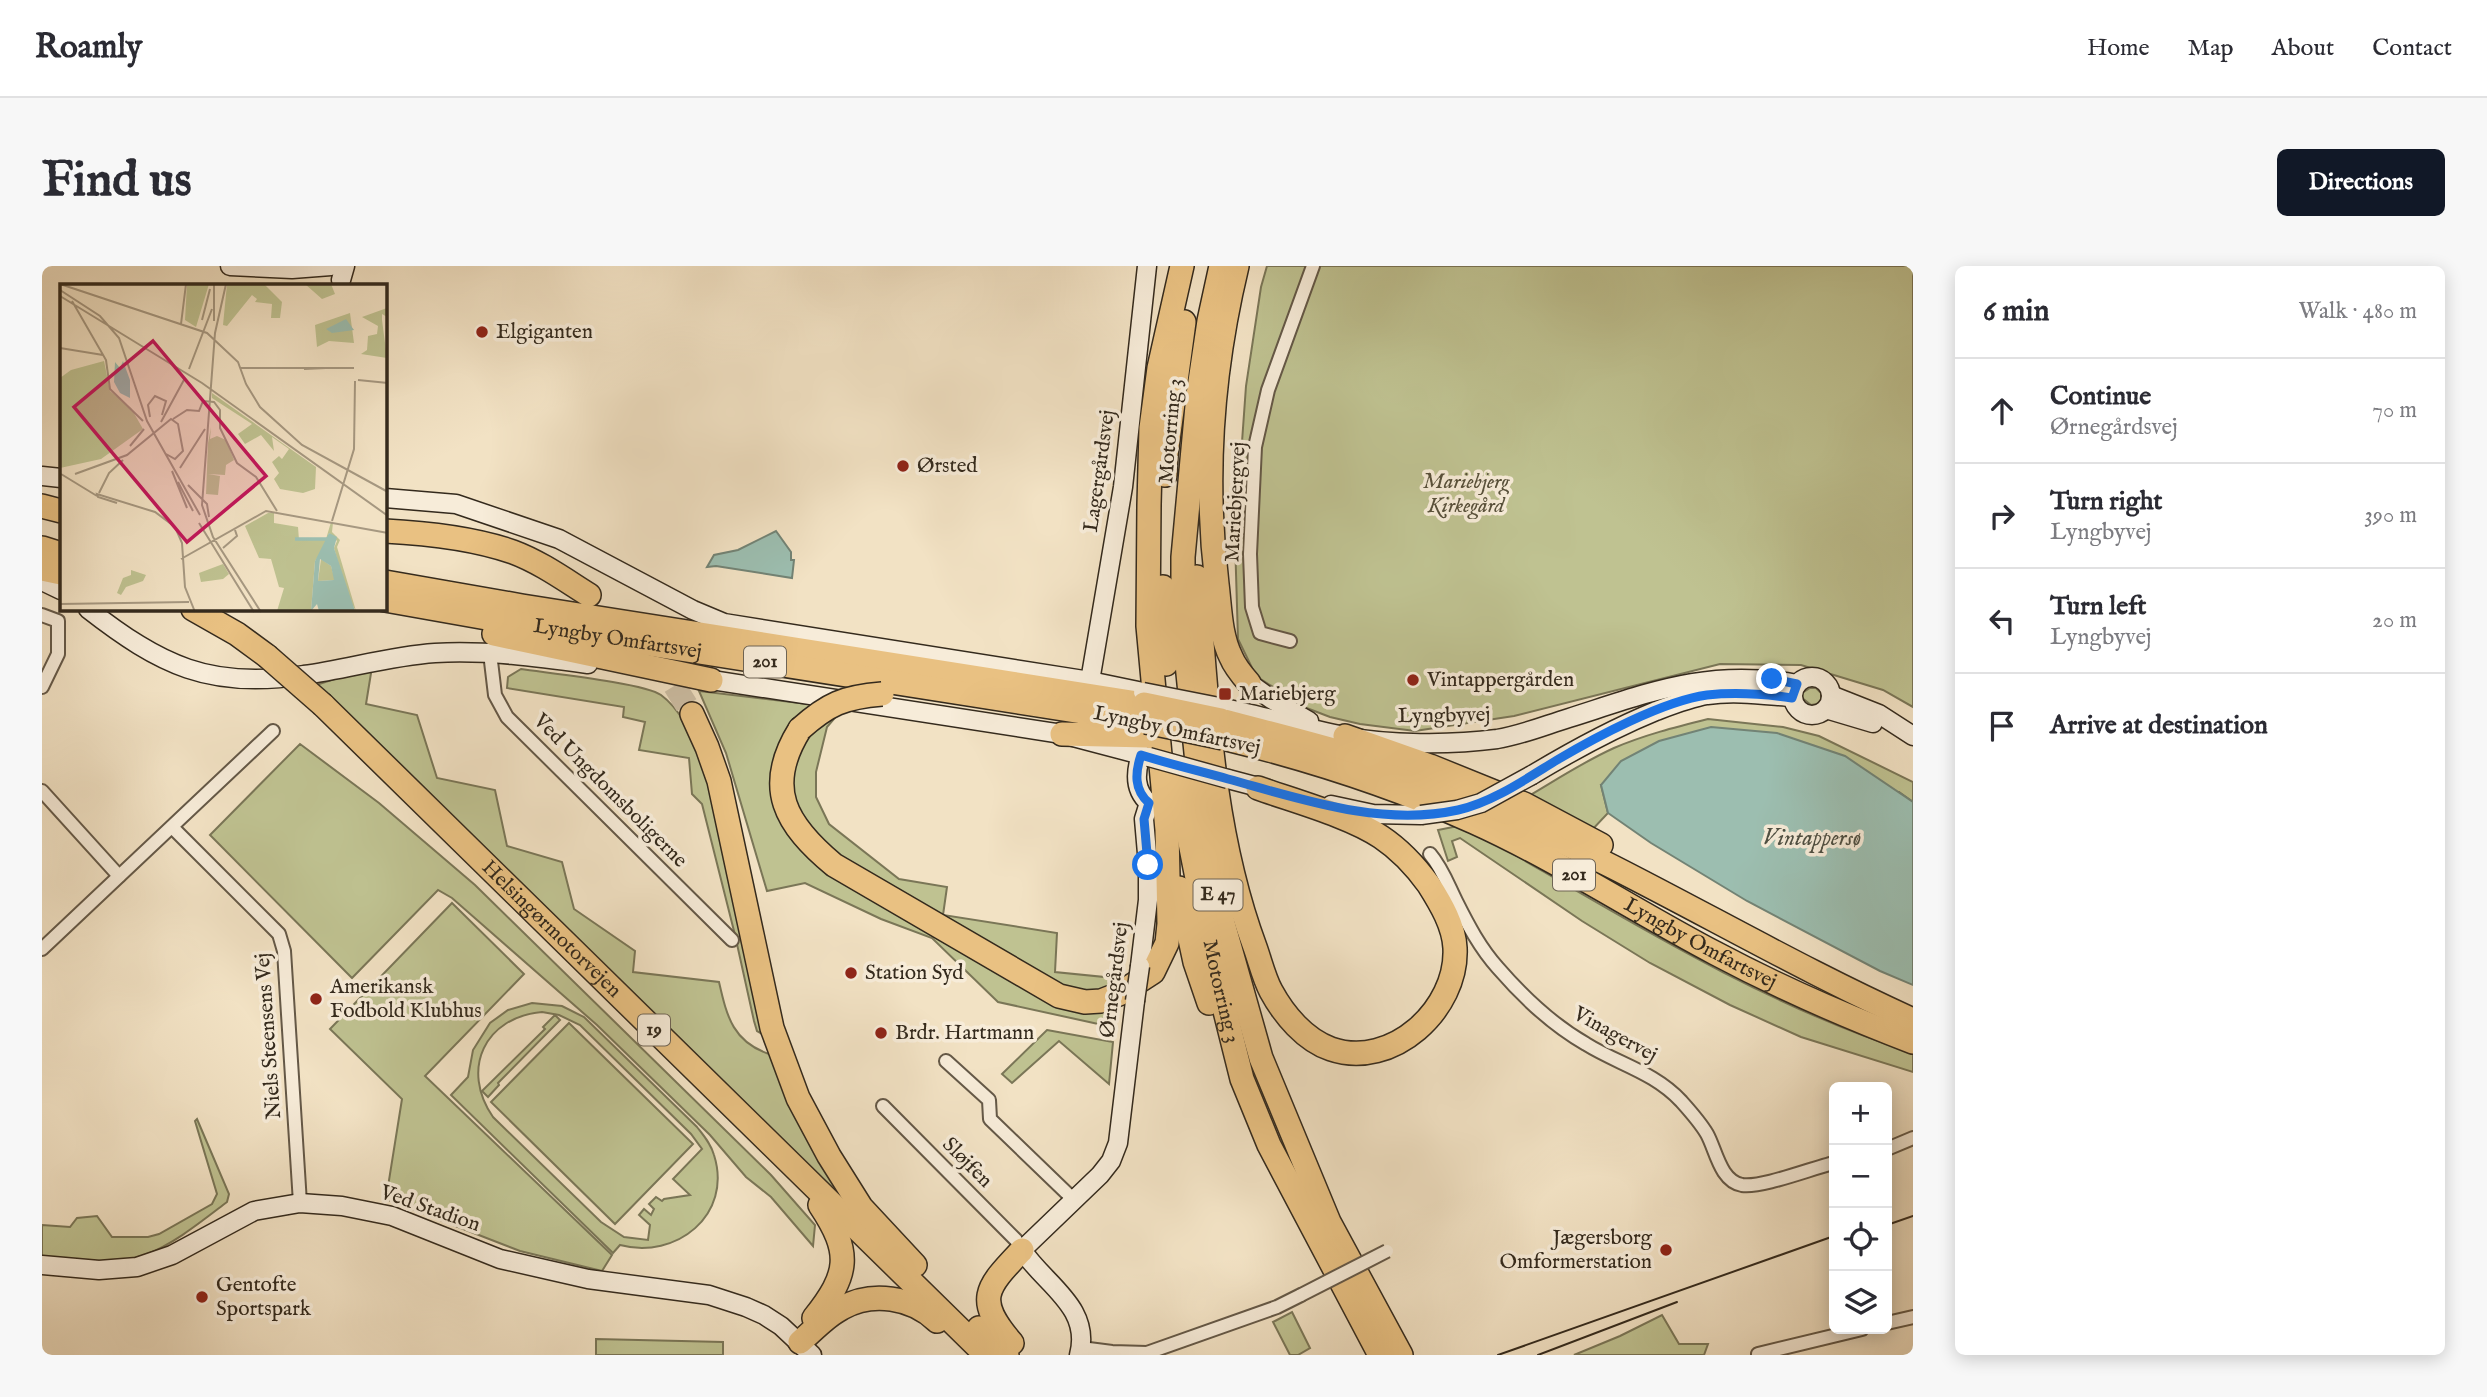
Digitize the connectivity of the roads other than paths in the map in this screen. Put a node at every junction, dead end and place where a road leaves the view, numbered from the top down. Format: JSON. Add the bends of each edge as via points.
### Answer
{"nodes":[{"id":1,"x":230,"y":266,"type":"edge"},
{"id":2,"x":1147,"y":266,"type":"edge"},
{"id":3,"x":1171,"y":266,"type":"edge"},
{"id":4,"x":1182,"y":266,"type":"edge"},
{"id":5,"x":1196,"y":266,"type":"edge"},
{"id":6,"x":1221,"y":266,"type":"edge"},
{"id":7,"x":1237,"y":266,"type":"edge"},
{"id":8,"x":1313,"y":266,"type":"edge"},
{"id":9,"x":272,"y":267,"type":"edge"},
{"id":10,"x":333,"y":269,"type":"edge"},
{"id":11,"x":1159,"y":368,"type":"junction"},
{"id":12,"x":42,"y":475,"type":"edge"},
{"id":13,"x":60,"y":478,"type":"edge"},
{"id":14,"x":1189,"y":495,"type":"junction"},
{"id":15,"x":387,"y":498,"type":"edge"},
{"id":16,"x":42,"y":505,"type":"edge"},
{"id":17,"x":60,"y":505,"type":"edge"},
{"id":18,"x":60,"y":511,"type":"edge"},
{"id":19,"x":387,"y":522,"type":"edge"},
{"id":20,"x":387,"y":531,"type":"edge"},
{"id":21,"x":42,"y":533,"type":"edge"},
{"id":22,"x":442,"y":536,"type":"junction"},
{"id":23,"x":60,"y":537,"type":"edge"},
{"id":24,"x":42,"y":548,"type":"edge"},
{"id":25,"x":60,"y":554,"type":"edge"},
{"id":26,"x":42,"y":569,"type":"edge"},
{"id":27,"x":60,"y":573,"type":"edge"},
{"id":28,"x":42,"y":581,"type":"edge"},
{"id":29,"x":387,"y":582,"type":"edge"},
{"id":30,"x":60,"y":590,"type":"edge"},
{"id":31,"x":589,"y":595,"type":"dead end"},
{"id":32,"x":387,"y":600,"type":"edge"},
{"id":33,"x":522,"y":606,"type":"junction"},
{"id":34,"x":91,"y":611,"type":"edge"},
{"id":35,"x":196,"y":611,"type":"edge"},
{"id":36,"x":383,"y":611,"type":"edge"},
{"id":37,"x":42,"y":615,"type":"edge"},
{"id":38,"x":724,"y":623,"type":"junction"},
{"id":39,"x":1290,"y":641,"type":"dead end"},
{"id":40,"x":1096,"y":650,"type":"junction"},
{"id":41,"x":490,"y":653,"type":"junction"},
{"id":42,"x":711,"y":680,"type":"junction"},
{"id":43,"x":1090,"y":681,"type":"junction"},
{"id":44,"x":1249,"y":683,"type":"joint"},
{"id":45,"x":42,"y":687,"type":"edge"},
{"id":46,"x":1795,"y":691,"type":"junction"},
{"id":47,"x":1828,"y":702,"type":"junction"},
{"id":48,"x":692,"y":714,"type":"tunnel mouth"},
{"id":49,"x":1145,"y":728,"type":"junction"},
{"id":50,"x":1222,"y":729,"type":"junction"},
{"id":51,"x":273,"y":731,"type":"dead end"},
{"id":52,"x":1062,"y":734,"type":"joint"},
{"id":53,"x":1336,"y":734,"type":"junction"},
{"id":54,"x":1913,"y":737,"type":"edge"},
{"id":55,"x":1258,"y":788,"type":"junction"},
{"id":56,"x":42,"y":791,"type":"edge"},
{"id":57,"x":173,"y":827,"type":"junction"},
{"id":58,"x":1167,"y":830,"type":"junction"},
{"id":59,"x":1425,"y":864,"type":"junction"},
{"id":60,"x":119,"y":876,"type":"junction"},
{"id":61,"x":732,"y":940,"type":"dead end"},
{"id":62,"x":42,"y":948,"type":"edge"},
{"id":63,"x":1841,"y":988,"type":"junction"},
{"id":64,"x":1913,"y":1020,"type":"edge"},
{"id":65,"x":1913,"y":1042,"type":"edge"},
{"id":66,"x":946,"y":1061,"type":"dead end"},
{"id":67,"x":1242,"y":1079,"type":"junction"},
{"id":68,"x":883,"y":1106,"type":"dead end"},
{"id":69,"x":1913,"y":1138,"type":"edge"},
{"id":70,"x":1892,"y":1147,"type":"edge"},
{"id":71,"x":1829,"y":1164,"type":"edge"},
{"id":72,"x":794,"y":1168,"type":"junction"},
{"id":73,"x":1074,"y":1200,"type":"junction"},
{"id":74,"x":300,"y":1203,"type":"junction"},
{"id":75,"x":1022,"y":1250,"type":"junction"},
{"id":76,"x":1387,"y":1251,"type":"dead end"},
{"id":77,"x":42,"y":1265,"type":"edge"},
{"id":78,"x":1913,"y":1317,"type":"edge"},
{"id":79,"x":1892,"y":1322,"type":"edge"},
{"id":80,"x":1845,"y":1334,"type":"edge"},
{"id":81,"x":806,"y":1349,"type":"edge"},
{"id":82,"x":1792,"y":1350,"type":"edge"},
{"id":83,"x":1080,"y":1351,"type":"edge"},
{"id":84,"x":1759,"y":1354,"type":"edge"},
{"id":85,"x":972,"y":1355,"type":"edge"},
{"id":86,"x":986,"y":1355,"type":"edge"},
{"id":87,"x":1007,"y":1355,"type":"edge"},
{"id":88,"x":1022,"y":1355,"type":"edge"},
{"id":89,"x":1380,"y":1355,"type":"edge"},
{"id":90,"x":1401,"y":1355,"type":"edge"}],
"edges":[{"from":1,"to":9,"type":"street"},
{"from":2,"to":40,"type":"street","name":"Lagergårdsvej","via":[[1124,487]]},
{"from":3,"to":11,"type":"highway"},
{"from":4,"to":11,"type":"highway"},
{"from":5,"to":67,"type":"highway","name":"Motorring 3","number":"E 47","via":[[1180,340],[1166,455],[1166,665],[1177,787]]},
{"from":6,"to":14,"type":"highway","name":"Motorring 3","number":"E 47","via":[[1198,395]]},
{"from":7,"to":44,"type":"highway","via":[[1221,345],[1210,484],[1222,630],[1231,659]]},
{"from":8,"to":39,"type":"street","name":"Mariebjergvej","via":[[1268,390],[1255,447],[1252,607],[1260,633]]},
{"from":9,"to":10,"type":"street"},
{"from":11,"to":58,"type":"highway","via":[[1151,428],[1148,626]]},
{"from":12,"to":13,"type":"street"},
{"from":14,"to":59,"type":"highway","via":[[1217,797],[1239,905],[1271,991],[1311,1039],[1353,1053],[1374,1051],[1412,1034],[1433,1015],[1446,994],[1455,948]]},
{"from":14,"to":90,"type":"highway","name":"Motorring 3","number":"E 47","via":[[1183,624],[1200,792],[1223,923],[1261,1058],[1329,1222]]},
{"from":15,"to":38,"type":"street","name":"Lyngbyvej","via":[[456,504],[559,539]]},
{"from":16,"to":17,"type":"highway"},
{"from":16,"to":18,"type":"highway"},
{"from":19,"to":22,"type":"highway","via":[[421,527]]},
{"from":20,"to":22,"type":"highway"},
{"from":21,"to":23,"type":"highway"},
{"from":22,"to":31,"type":"highway","via":[[513,552]]},
{"from":24,"to":25,"type":"highway"},
{"from":26,"to":27,"type":"highway"},
{"from":28,"to":30,"type":"street"},
{"from":29,"to":33,"type":"highway","name":"Lyngby Omfartsvej","number":"201"},
{"from":32,"to":49,"type":"highway","name":"Lyngby Omfartsvej","number":"201"},
{"from":33,"to":38,"type":"highway","via":[[592,607]]},
{"from":33,"to":49,"type":"highway","name":"Lyngby Omfartsvej","number":"201"},
{"from":34,"to":41,"type":"street","via":[[150,653],[214,677],[275,679],[390,658]]},
{"from":35,"to":72,"type":"highway","name":"Helsingørmotorvejen","number":"19","bridge":true,"via":[[267,656],[323,705]]},
{"from":36,"to":42,"type":"highway"},
{"from":37,"to":45,"type":"street","via":[[58,621],[58,654]]},
{"from":38,"to":43,"type":"street","name":"Lyngbyvej"},
{"from":40,"to":43,"type":"street","name":"Lagergårdsvej"},
{"from":40,"to":49,"type":"street"},
{"from":41,"to":42,"type":"street"},
{"from":41,"to":61,"type":"street","name":"Ved Ungdomsboligerne","via":[[495,695],[507,717]]},
{"from":42,"to":52,"type":"street"},
{"from":43,"to":49,"type":"street","name":"Lyngbyvej"},
{"from":44,"to":53,"type":"street"},
{"from":46,"to":47,"type":"street","via":[[1797,709],[1802,713],[1815,715]]},
{"from":46,"to":47,"type":"street","via":[[1806,678],[1818,678],[1827,684]]},
{"from":46,"to":53,"type":"street","name":"Lyngbyvej","via":[[1772,679],[1683,683],[1499,739],[1432,744]]},
{"from":46,"to":55,"type":"street","name":"Lyngbyvej","bridge":true,"via":[[1705,695],[1671,705],[1607,732],[1481,803],[1457,810],[1373,814]]},
{"from":47,"to":54,"type":"street"},
{"from":48,"to":87,"type":"highway","via":[[719,781],[772,1028],[798,1098],[861,1207]]},
{"from":49,"to":50,"type":"highway","name":"Lyngby Omfartsvej","number":"201","bridge":true},
{"from":49,"to":50,"type":"street","name":"Lyngbyvej","bridge":true},
{"from":49,"to":52,"type":"highway"},
{"from":49,"to":55,"type":"street","name":"Lyngbyvej","bridge":true,"via":[[1228,779]]},
{"from":49,"to":58,"type":"highway","number":"201","bridge":true,"via":[[882,694],[839,700],[800,729],[787,750],[781,784],[796,828],[834,865],[1059,996],[1085,1002],[1119,994],[1153,972],[1164,950],[1170,924]]},
{"from":49,"to":73,"type":"street","name":"Ørnegårdsvej","bridge":true,"via":[[1137,773],[1138,788],[1149,803],[1144,819],[1148,890],[1118,1143],[1111,1161]]},
{"from":50,"to":53,"type":"street","name":"Lyngbyvej"},
{"from":50,"to":63,"type":"highway","name":"Lyngby Omfartsvej","number":"201","via":[[1344,753],[1507,816]]},
{"from":50,"to":65,"type":"highway","name":"Lyngby Omfartsvej","number":"201","via":[[1476,823],[1777,985]]},
{"from":51,"to":57,"type":"street"},
{"from":53,"to":63,"type":"highway","via":[[1524,804],[1685,889]]},
{"from":55,"to":59,"type":"highway","via":[[1366,829],[1402,855]]},
{"from":56,"to":60,"type":"street"},
{"from":57,"to":60,"type":"street"},
{"from":57,"to":74,"type":"street","name":"Niels Steensens Vej","via":[[279,934],[284,951]]},
{"from":58,"to":67,"type":"highway","via":[[1195,962],[1230,1060]]},
{"from":59,"to":71,"type":"street","name":"Vinagervej","via":[[1440,868],[1476,940],[1515,988],[1560,1028],[1656,1079],[1675,1094],[1708,1136],[1732,1182],[1762,1183]]},
{"from":60,"to":62,"type":"street"},
{"from":63,"to":64,"type":"highway","name":"Lyngby Omfartsvej","number":"201"},
{"from":66,"to":73,"type":"street","via":[[989,1100],[989,1119]]},
{"from":67,"to":89,"type":"highway","name":"Motorring 3","number":"E 47","via":[[1269,1145]]},
{"from":68,"to":75,"type":"street","name":"Sløjfen"},
{"from":69,"to":70,"type":"street"},
{"from":72,"to":81,"type":"highway","via":[[829,1219],[842,1253],[838,1285],[811,1322]]},
{"from":72,"to":86,"type":"highway","name":"Helsingørmotorvejen","number":"19"},
{"from":73,"to":75,"type":"street","name":"Ørnegårdsvej"},
{"from":74,"to":77,"type":"street","name":"Ved Stadion","via":[[254,1211],[145,1265],[118,1270]]},
{"from":74,"to":81,"type":"street","name":"Ved Stadion","via":[[392,1216],[500,1259],[588,1279],[709,1295],[764,1315]]},
{"from":75,"to":83,"type":"street","via":[[1072,1307],[1081,1330]]},
{"from":75,"to":88,"type":"highway","via":[[994,1279],[988,1299],[996,1324]]},
{"from":76,"to":83,"type":"street","bridge":true,"via":[[1277,1307],[1147,1353]]},
{"from":78,"to":79,"type":"street"},
{"from":80,"to":82,"type":"street"},
{"from":81,"to":85,"type":"highway","via":[[842,1308],[876,1297],[912,1304],[933,1317]]},
{"from":82,"to":84,"type":"street"}]}
